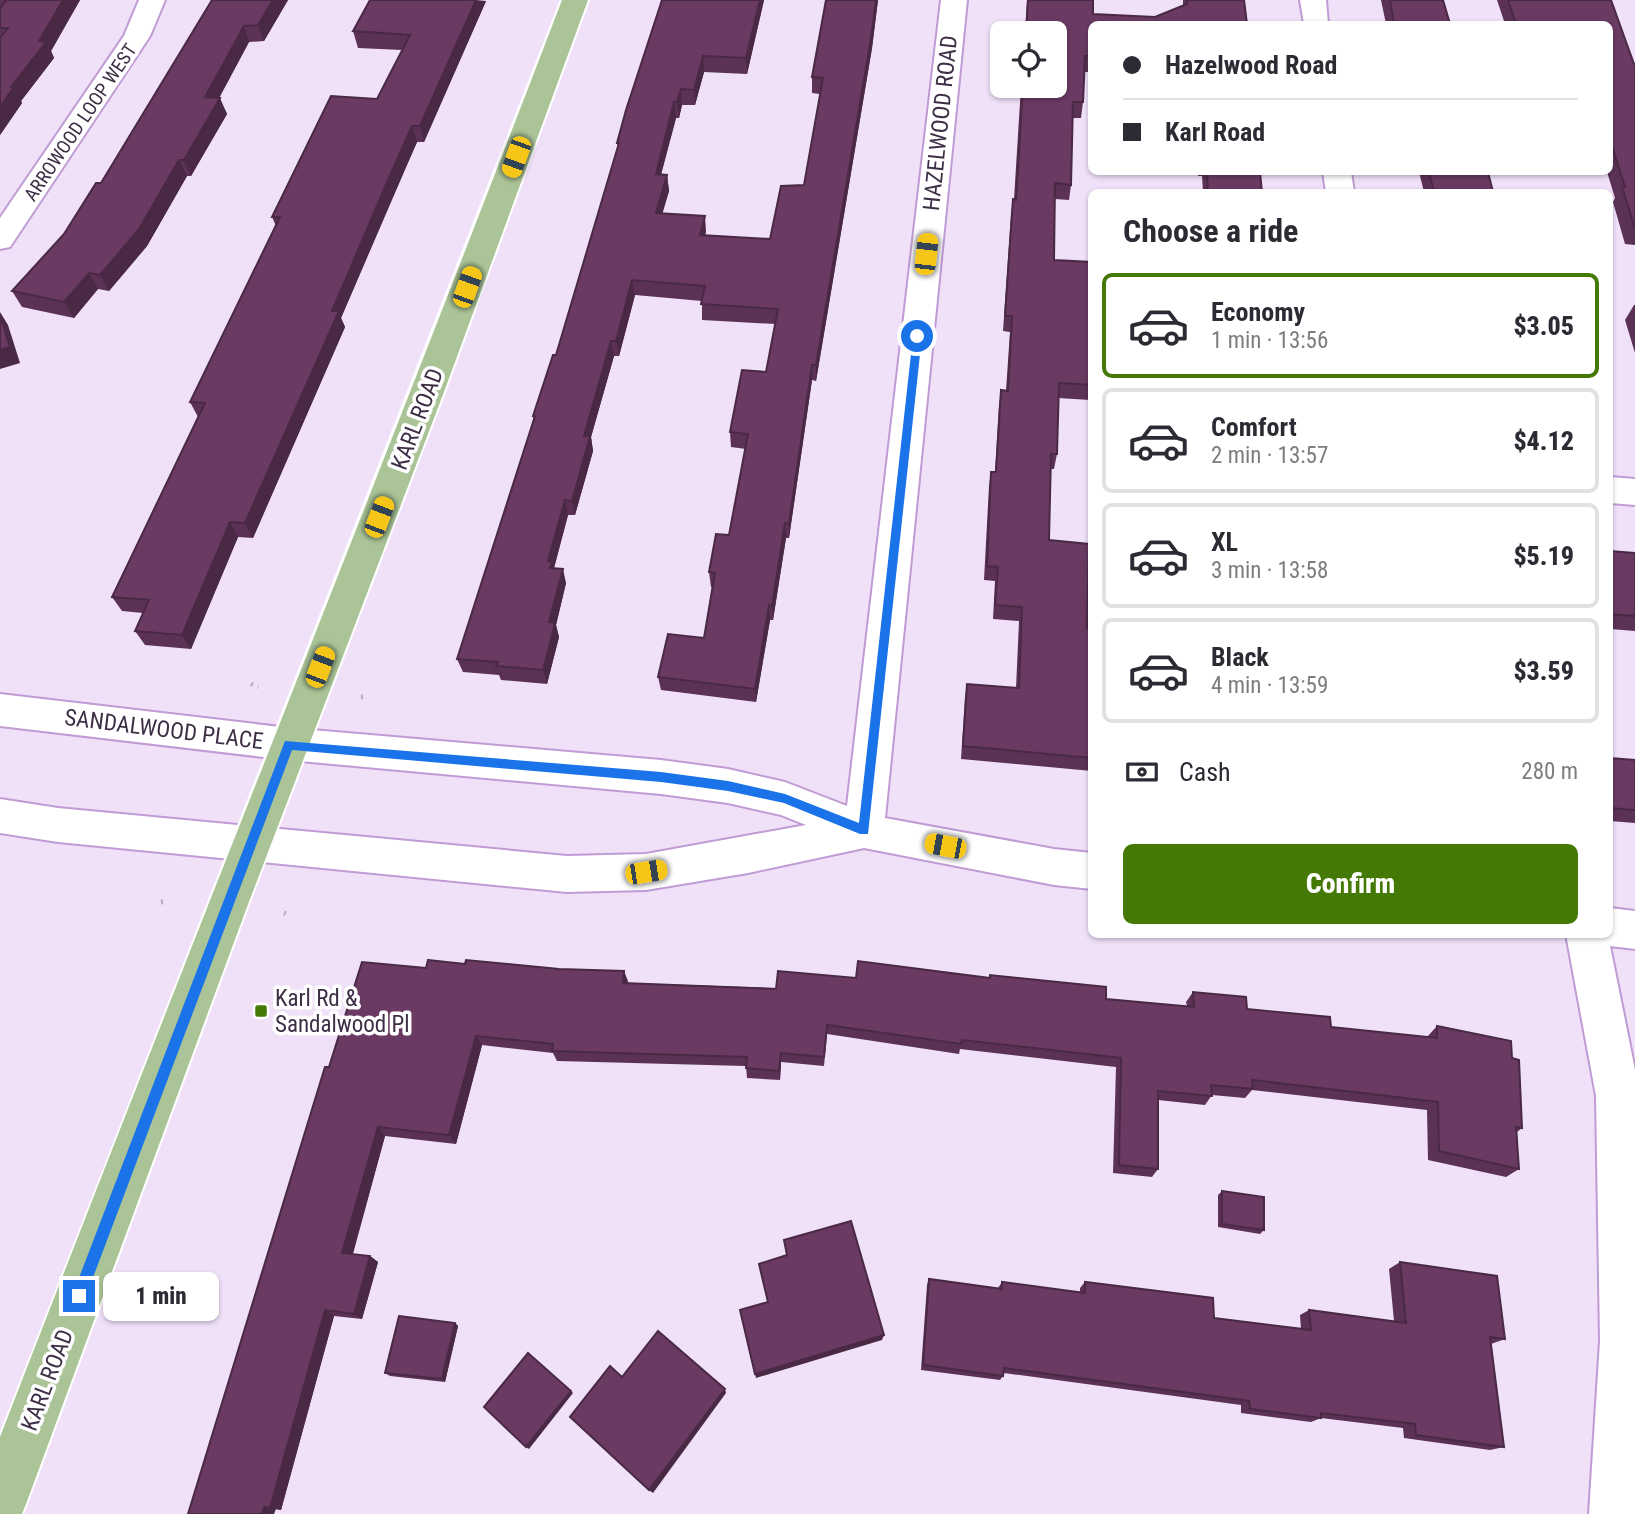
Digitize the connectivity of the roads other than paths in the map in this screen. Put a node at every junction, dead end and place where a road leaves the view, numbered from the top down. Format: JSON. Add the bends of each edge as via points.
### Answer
{"nodes":[{"id":1,"x":152,"y":0,"type":"edge"},
{"id":2,"x":575,"y":0,"type":"edge"},
{"id":3,"x":954,"y":0,"type":"edge"},
{"id":4,"x":1313,"y":0,"type":"edge"},
{"id":5,"x":1316,"y":21,"type":"edge"},
{"id":6,"x":0,"y":240,"type":"edge"},
{"id":7,"x":1613,"y":490,"type":"edge"},
{"id":8,"x":1635,"y":492,"type":"edge"},
{"id":9,"x":0,"y":710,"type":"edge"},
{"id":10,"x":289,"y":744,"type":"junction"},
{"id":11,"x":0,"y":816,"type":"edge"},
{"id":12,"x":864,"y":831,"type":"junction"},
{"id":13,"x":250,"y":843,"type":"junction"},
{"id":14,"x":1088,"y":871,"type":"edge"},
{"id":15,"x":1613,"y":927,"type":"edge"},
{"id":16,"x":1635,"y":930,"type":"edge"},
{"id":17,"x":1588,"y":938,"type":"edge"},
{"id":18,"x":0,"y":1504,"type":"edge"},
{"id":19,"x":1615,"y":1514,"type":"edge"}],
"edges":[{"from":1,"to":6,"type":"street","name":"ARROWOOD LOOP WEST","via":[[137,36]]},
{"from":2,"to":10,"type":"main road","name":"KARL ROAD"},
{"from":3,"to":12,"type":"street","name":"HAZELWOOD ROAD"},
{"from":4,"to":5,"type":"street"},
{"from":7,"to":8,"type":"street"},
{"from":9,"to":10,"type":"street","name":"SANDALWOOD PLACE"},
{"from":10,"to":12,"type":"street","name":"SANDALWOOD PLACE","via":[[728,786],[785,799]]},
{"from":10,"to":13,"type":"main road","name":"KARL ROAD"},
{"from":11,"to":13,"type":"street","name":"SANDALWOOD PLACE"},
{"from":12,"to":13,"type":"street","name":"SANDALWOOD PLACE","via":[[646,872],[566,874]]},
{"from":12,"to":14,"type":"street","name":"SANDALWOOD PLACE"},
{"from":13,"to":18,"type":"main road","name":"KARL ROAD"},
{"from":15,"to":16,"type":"street"},
{"from":17,"to":19,"type":"street","via":[[1618,1096],[1624,1341]]}]}
